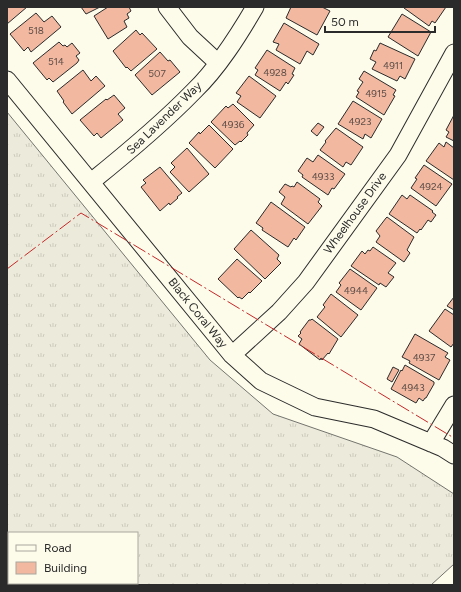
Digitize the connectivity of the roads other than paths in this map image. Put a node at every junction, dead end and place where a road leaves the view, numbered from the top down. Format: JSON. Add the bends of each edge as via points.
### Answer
{"nodes":[{"id":1,"x":167,"y":7,"type":"edge"},
{"id":2,"x":255,"y":7,"type":"edge"},
{"id":3,"x":454,"y":53,"type":"edge"},
{"id":4,"x":218,"y":63,"type":"junction"},
{"id":5,"x":7,"y":80,"type":"edge"},
{"id":6,"x":91,"y":182,"type":"junction"},
{"id":7,"x":232,"y":355,"type":"junction"},
{"id":8,"x":454,"y":405,"type":"edge"},
{"id":9,"x":431,"y":442,"type":"junction"},
{"id":10,"x":454,"y":456,"type":"edge"}],
"edges":[{"from":1,"to":4,"type":"street","via":[[190,37]]},
{"from":2,"to":4,"type":"street","name":"Sea Lavender Way"},
{"from":3,"to":7,"type":"street","name":"Wheelhouse Drive","via":[[402,149],[315,269],[279,312]]},
{"from":4,"to":6,"type":"street","name":"Sea Lavender Way","via":[[157,128]]},
{"from":5,"to":6,"type":"street","name":"Black Coral Way"},
{"from":6,"to":7,"type":"street","name":"Black Coral Way"},
{"from":7,"to":9,"type":"street","name":"Black Coral Way","via":[[261,381],[315,407],[374,419]]},
{"from":8,"to":9,"type":"street"},
{"from":9,"to":10,"type":"street","name":"Black Coral Way"}]}
